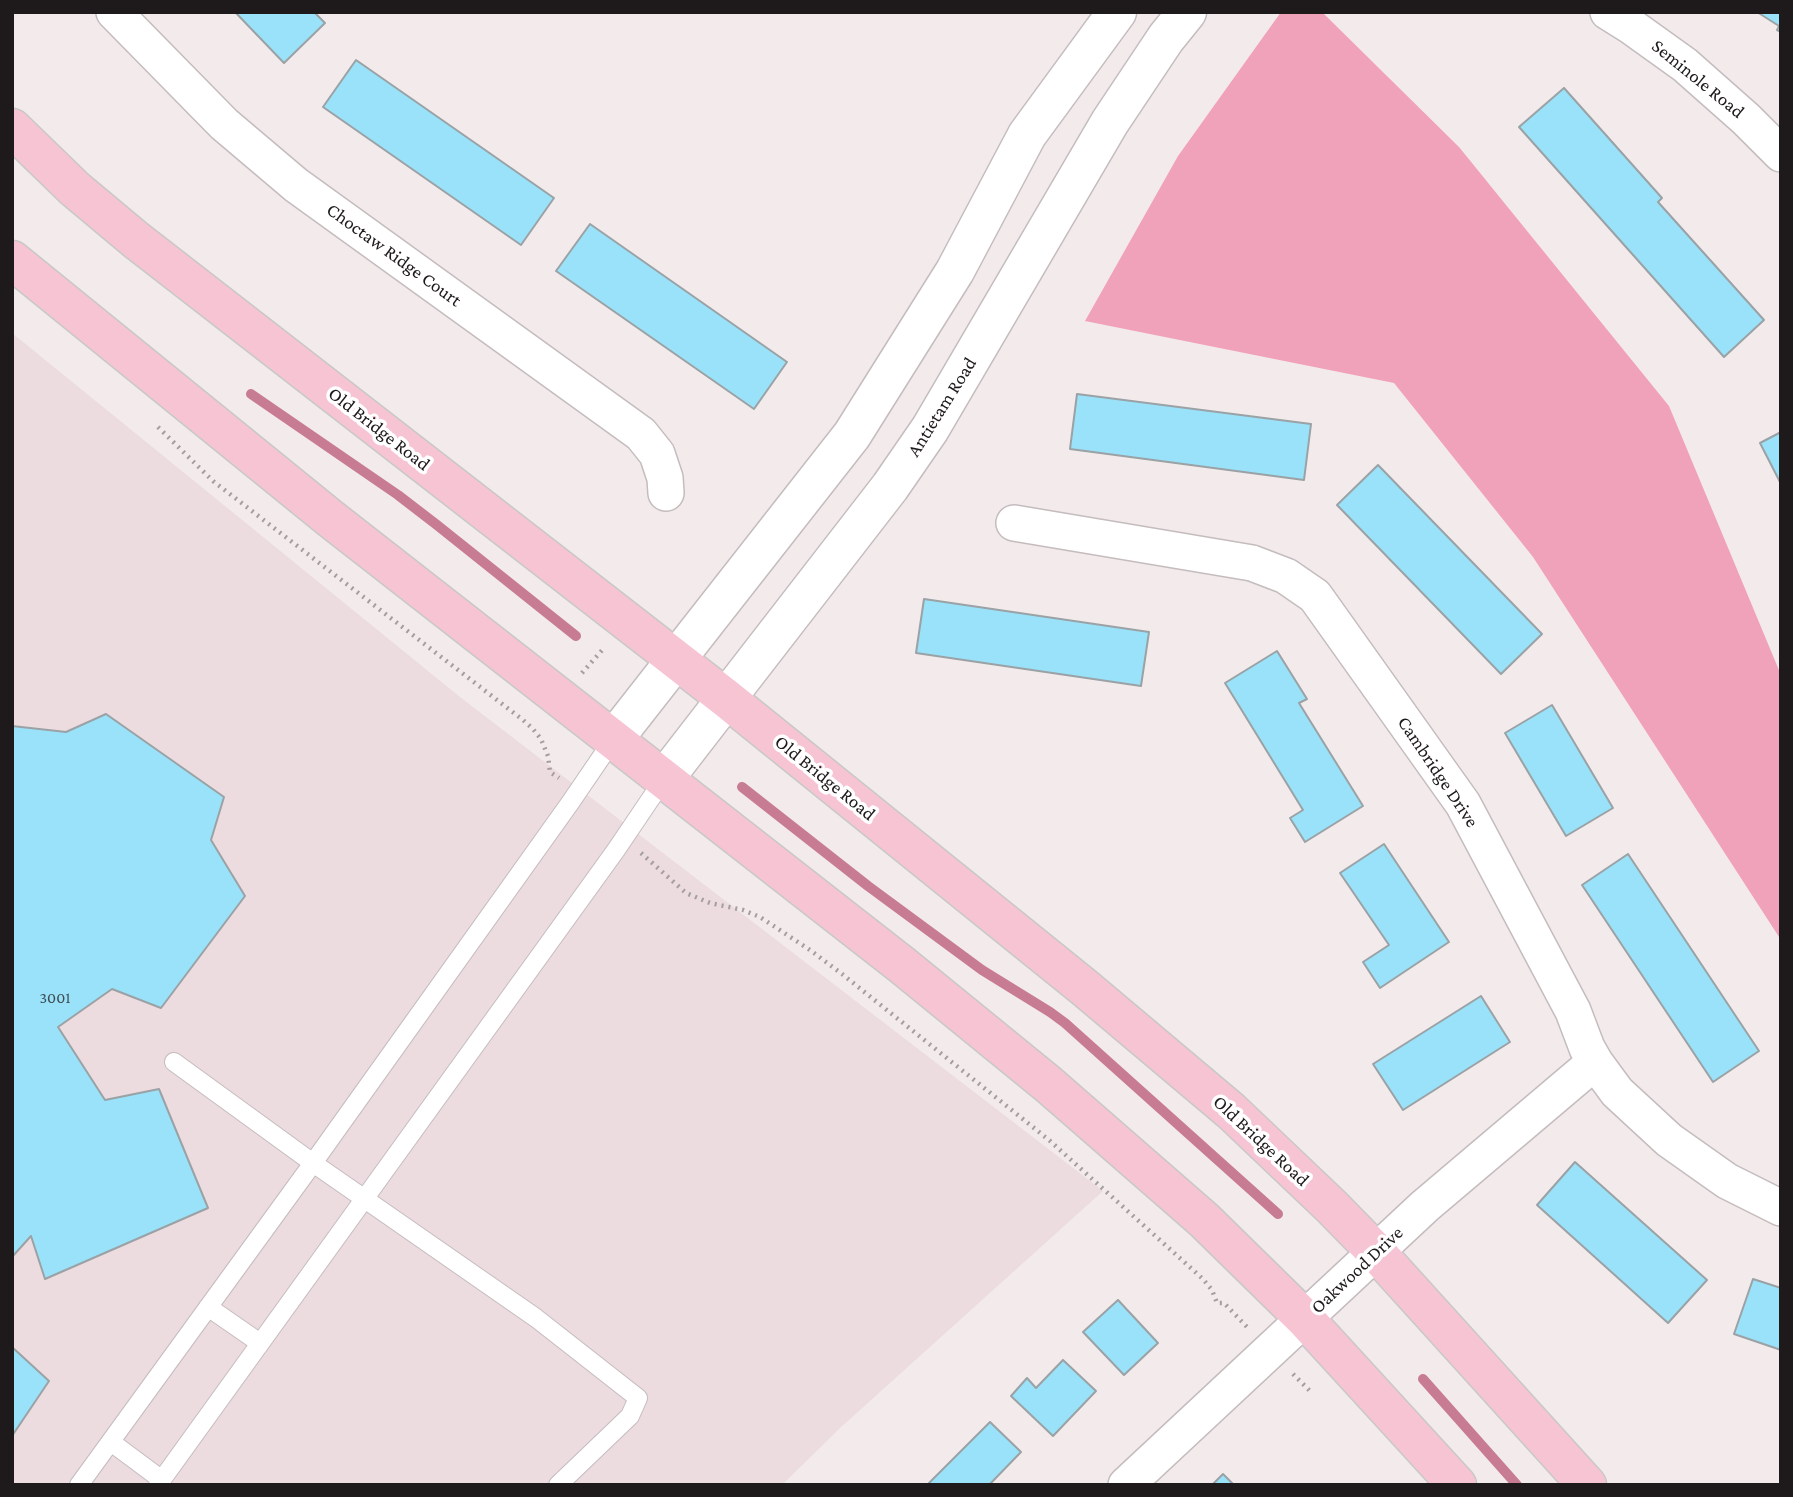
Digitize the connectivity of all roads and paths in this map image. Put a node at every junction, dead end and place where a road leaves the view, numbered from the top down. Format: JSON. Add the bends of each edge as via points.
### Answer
{"nodes":[{"id":1,"x":114,"y":12,"type":"edge"},
{"id":2,"x":1116,"y":12,"type":"edge"},
{"id":3,"x":1187,"y":12,"type":"edge"},
{"id":4,"x":1608,"y":12,"type":"edge"},
{"id":5,"x":12,"y":128,"type":"edge"},
{"id":6,"x":1781,"y":154,"type":"edge"},
{"id":7,"x":12,"y":260,"type":"edge"},
{"id":8,"x":153,"y":423,"type":"dead end"},
{"id":9,"x":666,"y":493,"type":"dead end"},
{"id":10,"x":1014,"y":523,"type":"dead end"},
{"id":11,"x":608,"y":643,"type":"dead end"},
{"id":12,"x":676,"y":660,"type":"junction"},
{"id":13,"x":586,"y":669,"type":"dead end"},
{"id":14,"x":727,"y":699,"type":"junction"},
{"id":15,"x":613,"y":740,"type":"junction"},
{"id":16,"x":555,"y":774,"type":"dead end"},
{"id":17,"x":664,"y":779,"type":"junction"},
{"id":18,"x":642,"y":854,"type":"dead end"},
{"id":19,"x":174,"y":1062,"type":"dead end"},
{"id":20,"x":1595,"y":1062,"type":"junction"},
{"id":21,"x":313,"y":1163,"type":"junction"},
{"id":22,"x":364,"y":1199,"type":"junction"},
{"id":23,"x":1781,"y":1208,"type":"edge"},
{"id":24,"x":1376,"y":1252,"type":"junction"},
{"id":25,"x":1224,"y":1303,"type":"dead end"},
{"id":26,"x":208,"y":1307,"type":"junction"},
{"id":27,"x":1305,"y":1319,"type":"junction"},
{"id":28,"x":260,"y":1343,"type":"junction"},
{"id":29,"x":111,"y":1442,"type":"junction"},
{"id":30,"x":160,"y":1482,"type":"edge"},
{"id":31,"x":79,"y":1485,"type":"edge"},
{"id":32,"x":558,"y":1485,"type":"edge"},
{"id":33,"x":1126,"y":1485,"type":"edge"},
{"id":34,"x":1457,"y":1485,"type":"edge"},
{"id":35,"x":1587,"y":1485,"type":"edge"}],
"edges":[{"from":1,"to":9,"type":"street","name":"Choctaw Ridge Court","via":[[223,124],[296,185],[641,433],[656,454]]},
{"from":2,"to":12,"type":"street","via":[[1027,135],[955,271],[852,435]]},
{"from":3,"to":14,"type":"street","name":"Antietam Road","via":[[1110,122],[930,429]]},
{"from":4,"to":6,"type":"street","name":"Seminole Road","via":[[1685,65]]},
{"from":5,"to":12,"type":"main road","name":"Old Bridge Road","via":[[136,240]]},
{"from":7,"to":15,"type":"main road"},
{"from":8,"to":16,"type":"path","via":[[213,481],[523,720],[541,739],[550,772]]},
{"from":10,"to":20,"type":"street","name":"Cambridge Drive","via":[[1252,563],[1286,576],[1315,596],[1463,804]]},
{"from":11,"to":13,"type":"path"},
{"from":12,"to":14,"type":"main road","name":"Old Bridge Road"},
{"from":12,"to":15,"type":"street"},
{"from":14,"to":17,"type":"street","name":"Antietam Road"},
{"from":14,"to":24,"type":"main road","name":"Old Bridge Road","via":[[1231,1111]]},
{"from":15,"to":17,"type":"main road"},
{"from":15,"to":21,"type":"lane"},
{"from":17,"to":22,"type":"lane"},
{"from":17,"to":27,"type":"main road","via":[[1048,1084],[1204,1220]]},
{"from":18,"to":25,"type":"path","via":[[686,893],[760,917],[842,974],[1049,1140],[1203,1279],[1217,1303]]},
{"from":19,"to":21,"type":"lane"},
{"from":20,"to":23,"type":"street","name":"Cambridge Drive","via":[[1617,1092],[1669,1140],[1727,1181]]},
{"from":20,"to":24,"type":"street","name":"Oakwood Drive"},
{"from":21,"to":22,"type":"lane"},
{"from":21,"to":26,"type":"lane"},
{"from":22,"to":28,"type":"lane"},
{"from":22,"to":32,"type":"lane","via":[[536,1318],[638,1398],[630,1416]]},
{"from":24,"to":27,"type":"street","name":"Oakwood Drive"},
{"from":24,"to":35,"type":"main road","name":"Old Bridge Road"},
{"from":26,"to":28,"type":"lane"},
{"from":26,"to":29,"type":"lane"},
{"from":27,"to":33,"type":"street","name":"Oakwood Drive"},
{"from":27,"to":34,"type":"main road"},
{"from":28,"to":30,"type":"lane"},
{"from":29,"to":30,"type":"lane"},
{"from":29,"to":31,"type":"lane"}]}
